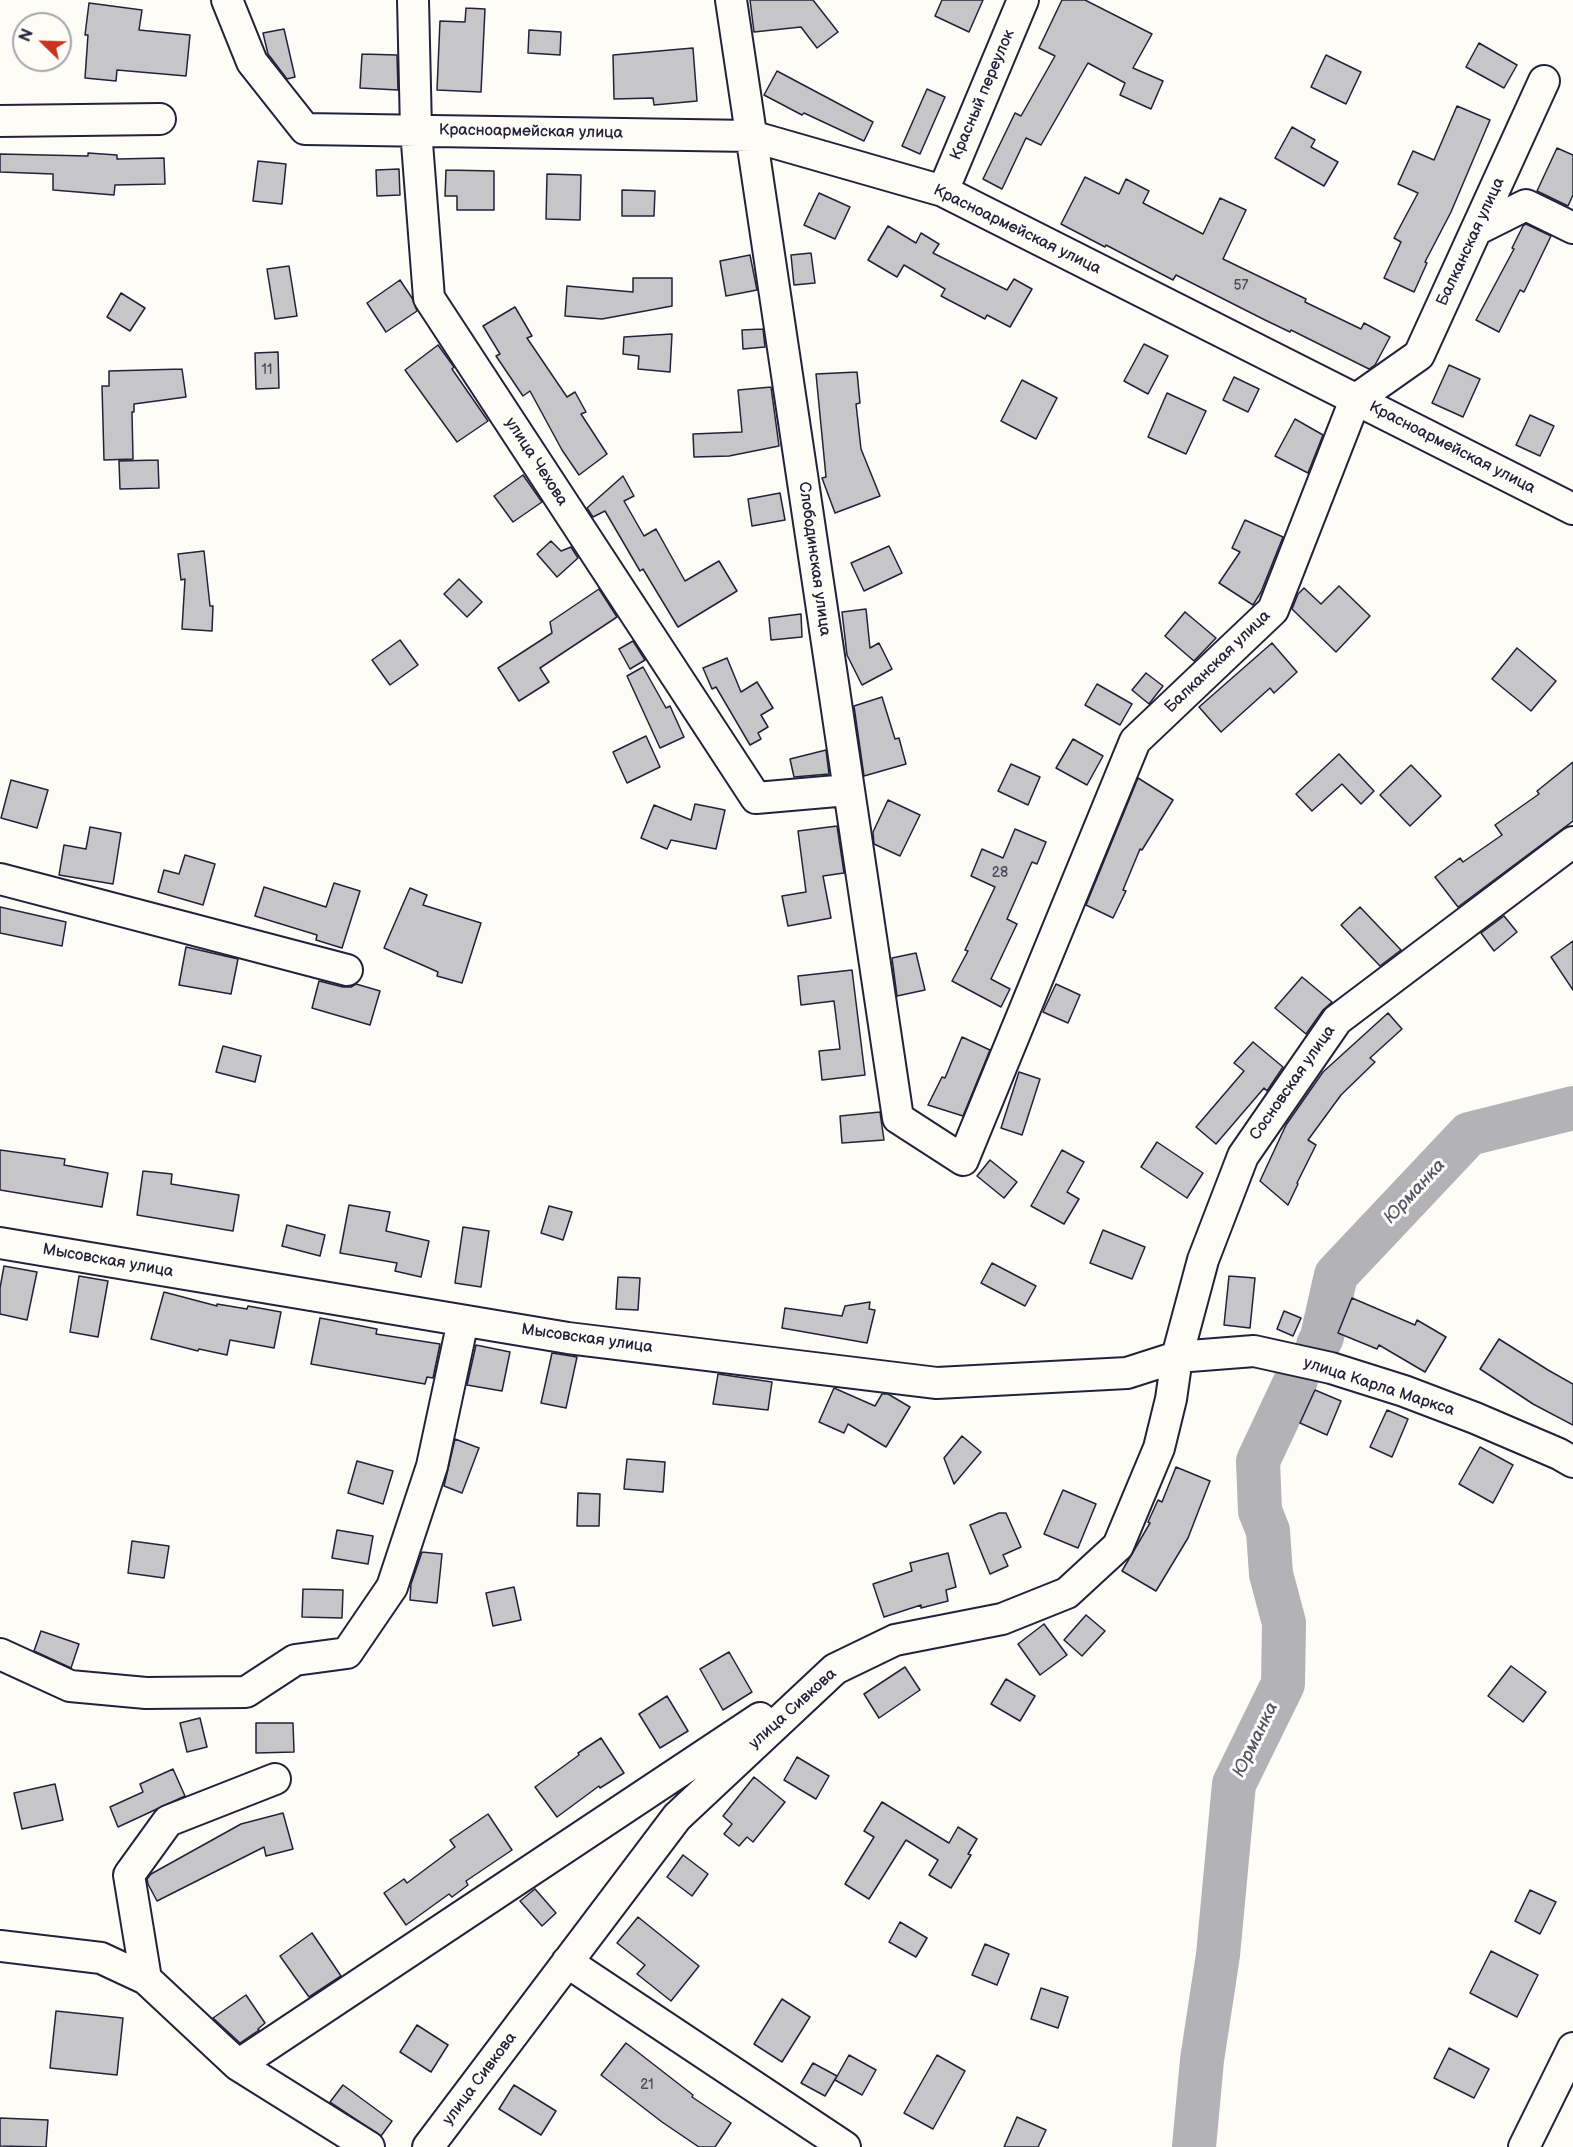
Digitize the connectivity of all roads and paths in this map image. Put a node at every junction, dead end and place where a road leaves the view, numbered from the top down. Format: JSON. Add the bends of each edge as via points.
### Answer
{"nodes":[{"id":1,"x":227,"y":0,"type":"edge"},
{"id":2,"x":413,"y":0,"type":"edge"},
{"id":3,"x":731,"y":0,"type":"edge"},
{"id":4,"x":1023,"y":0,"type":"edge"},
{"id":5,"x":1545,"y":81,"type":"dead end"},
{"id":6,"x":160,"y":119,"type":"dead end"},
{"id":7,"x":0,"y":121,"type":"edge"},
{"id":8,"x":416,"y":130,"type":"junction"},
{"id":9,"x":751,"y":136,"type":"junction"},
{"id":10,"x":943,"y":191,"type":"junction"},
{"id":11,"x":1573,"y":228,"type":"edge"},
{"id":12,"x":1476,"y":230,"type":"junction"},
{"id":13,"x":1355,"y":400,"type":"junction"},
{"id":14,"x":1573,"y":509,"type":"edge"},
{"id":15,"x":848,"y":790,"type":"junction"},
{"id":16,"x":1573,"y":842,"type":"edge"},
{"id":17,"x":0,"y":879,"type":"edge"},
{"id":18,"x":347,"y":970,"type":"dead end"},
{"id":19,"x":898,"y":1118,"type":"joint"},
{"id":20,"x":0,"y":1243,"type":"edge"},
{"id":21,"x":463,"y":1321,"type":"junction"},
{"id":22,"x":1177,"y":1357,"type":"junction"},
{"id":23,"x":1573,"y":1462,"type":"edge"},
{"id":24,"x":0,"y":1654,"type":"edge"},
{"id":25,"x":835,"y":1669,"type":"junction"},
{"id":26,"x":275,"y":1779,"type":"dead end"},
{"id":27,"x":0,"y":1946,"type":"edge"},
{"id":28,"x":567,"y":1962,"type":"junction"},
{"id":29,"x":146,"y":1979,"type":"junction"},
{"id":30,"x":1573,"y":2048,"type":"edge"},
{"id":31,"x":238,"y":2064,"type":"junction"},
{"id":32,"x":369,"y":2147,"type":"edge"},
{"id":33,"x":428,"y":2147,"type":"edge"},
{"id":34,"x":845,"y":2147,"type":"edge"},
{"id":35,"x":1524,"y":2147,"type":"edge"}],
"edges":[{"from":1,"to":8,"type":"street","name":"Красноармейская улица","via":[[252,62],[305,129]]},
{"from":2,"to":8,"type":"street","name":"улица Чехова"},
{"from":3,"to":9,"type":"street","name":"Слободинская улица"},
{"from":4,"to":10,"type":"street","name":"Красный переулок"},
{"from":5,"to":12,"type":"street","name":"Балканская улица"},
{"from":6,"to":7,"type":"street"},
{"from":8,"to":9,"type":"street","name":"Красноармейская улица"},
{"from":8,"to":15,"type":"street","name":"улица Чехова","via":[[429,298],[756,798]]},
{"from":9,"to":10,"type":"street","name":"Красноармейская улица"},
{"from":9,"to":15,"type":"street","name":"Слободинская улица"},
{"from":10,"to":13,"type":"street","name":"Красноармейская улица"},
{"from":11,"to":12,"type":"street","via":[[1526,205]]},
{"from":12,"to":13,"type":"street","name":"Балканская улица","via":[[1419,355]]},
{"from":13,"to":14,"type":"street","name":"Красноармейская улица"},
{"from":13,"to":19,"type":"street","name":"Балканская улица","via":[[1273,610],[1135,741],[963,1160]]},
{"from":15,"to":19,"type":"street","name":"Слободинская улица"},
{"from":16,"to":22,"type":"street","name":"Сосновская улица","via":[[1337,1020],[1243,1156],[1203,1260]]},
{"from":17,"to":18,"type":"street"},
{"from":20,"to":21,"type":"street","name":"Мысовская улица"},
{"from":21,"to":22,"type":"street","name":"Мысовская улица","via":[[568,1338],[937,1383],[1127,1373]]},
{"from":21,"to":24,"type":"street","via":[[432,1466],[392,1587],[346,1653],[294,1660],[246,1692],[146,1692],[70,1686]]},
{"from":22,"to":23,"type":"street","name":"улица Карла Маркса","via":[[1254,1351],[1330,1368],[1475,1418]]},
{"from":22,"to":25,"type":"street","name":"улица Сивкова","via":[[1159,1448],[1118,1546],[1067,1593],[1002,1619],[895,1640]]},
{"from":25,"to":28,"type":"street","name":"улица Сивкова","via":[[677,1817]]},
{"from":25,"to":31,"type":"street"},
{"from":26,"to":29,"type":"street","via":[[168,1821],[129,1875]]},
{"from":27,"to":29,"type":"street","via":[[101,1958]]},
{"from":28,"to":33,"type":"street","name":"улица Сивкова"},
{"from":28,"to":34,"type":"street"},
{"from":29,"to":31,"type":"street"},
{"from":30,"to":35,"type":"street"},
{"from":31,"to":32,"type":"street"}]}
